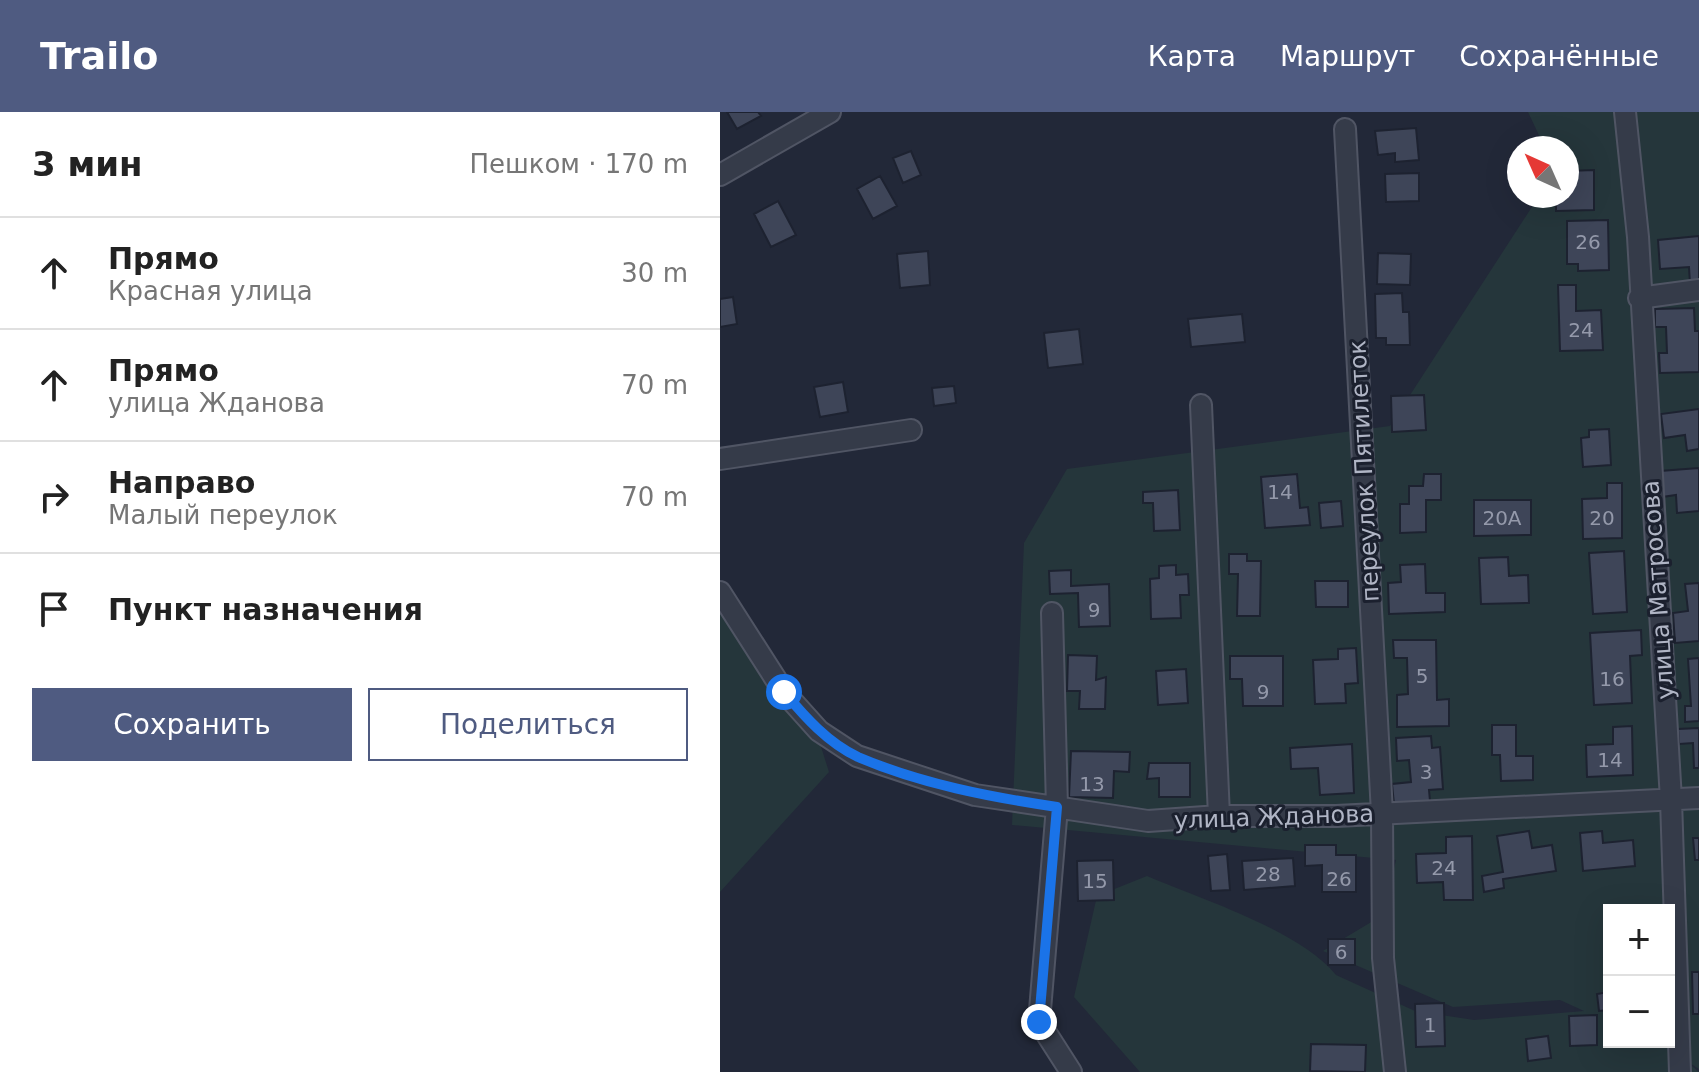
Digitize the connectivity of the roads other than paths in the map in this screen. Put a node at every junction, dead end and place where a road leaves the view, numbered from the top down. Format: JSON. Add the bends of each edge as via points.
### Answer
{"nodes":[{"id":1,"x":830,"y":112,"type":"edge"},
{"id":2,"x":1625,"y":112,"type":"edge"},
{"id":3,"x":1345,"y":129,"type":"dead end"},
{"id":4,"x":720,"y":175,"type":"edge"},
{"id":5,"x":1699,"y":290,"type":"edge"},
{"id":6,"x":1639,"y":298,"type":"junction"},
{"id":7,"x":1201,"y":405,"type":"dead end"},
{"id":8,"x":911,"y":430,"type":"dead end"},
{"id":9,"x":720,"y":459,"type":"edge"},
{"id":10,"x":720,"y":592,"type":"edge"},
{"id":11,"x":1052,"y":613,"type":"dead end"},
{"id":12,"x":1699,"y":798,"type":"edge"},
{"id":13,"x":1671,"y":800,"type":"junction"},
{"id":14,"x":1057,"y":807,"type":"junction"},
{"id":15,"x":1382,"y":813,"type":"junction"},
{"id":16,"x":1219,"y":816,"type":"junction"},
{"id":17,"x":1681,"y":1071,"type":"edge"},
{"id":18,"x":1071,"y":1072,"type":"edge"},
{"id":19,"x":1395,"y":1072,"type":"edge"}],
"edges":[{"from":1,"to":4,"type":"street"},
{"from":2,"to":6,"type":"street","name":"улица Матросова"},
{"from":3,"to":15,"type":"street","name":"переулок Пятилеток"},
{"from":5,"to":6,"type":"street"},
{"from":6,"to":13,"type":"street","name":"улица Матросова"},
{"from":7,"to":16,"type":"street"},
{"from":8,"to":9,"type":"street"},
{"from":10,"to":14,"type":"street","name":"улица Жданова","via":[[803,716],[857,756],[975,795]]},
{"from":11,"to":14,"type":"street"},
{"from":12,"to":13,"type":"street","name":"улица Жданова"},
{"from":13,"to":15,"type":"street","name":"улица Жданова"},
{"from":13,"to":17,"type":"street","name":"улица Матросова"},
{"from":14,"to":16,"type":"street","name":"улица Жданова","via":[[1148,821]]},
{"from":14,"to":18,"type":"street","via":[[1039,1022]]},
{"from":15,"to":16,"type":"street","name":"улица Жданова"},
{"from":15,"to":19,"type":"street","name":"переулок Пятилеток","via":[[1383,958]]}]}
